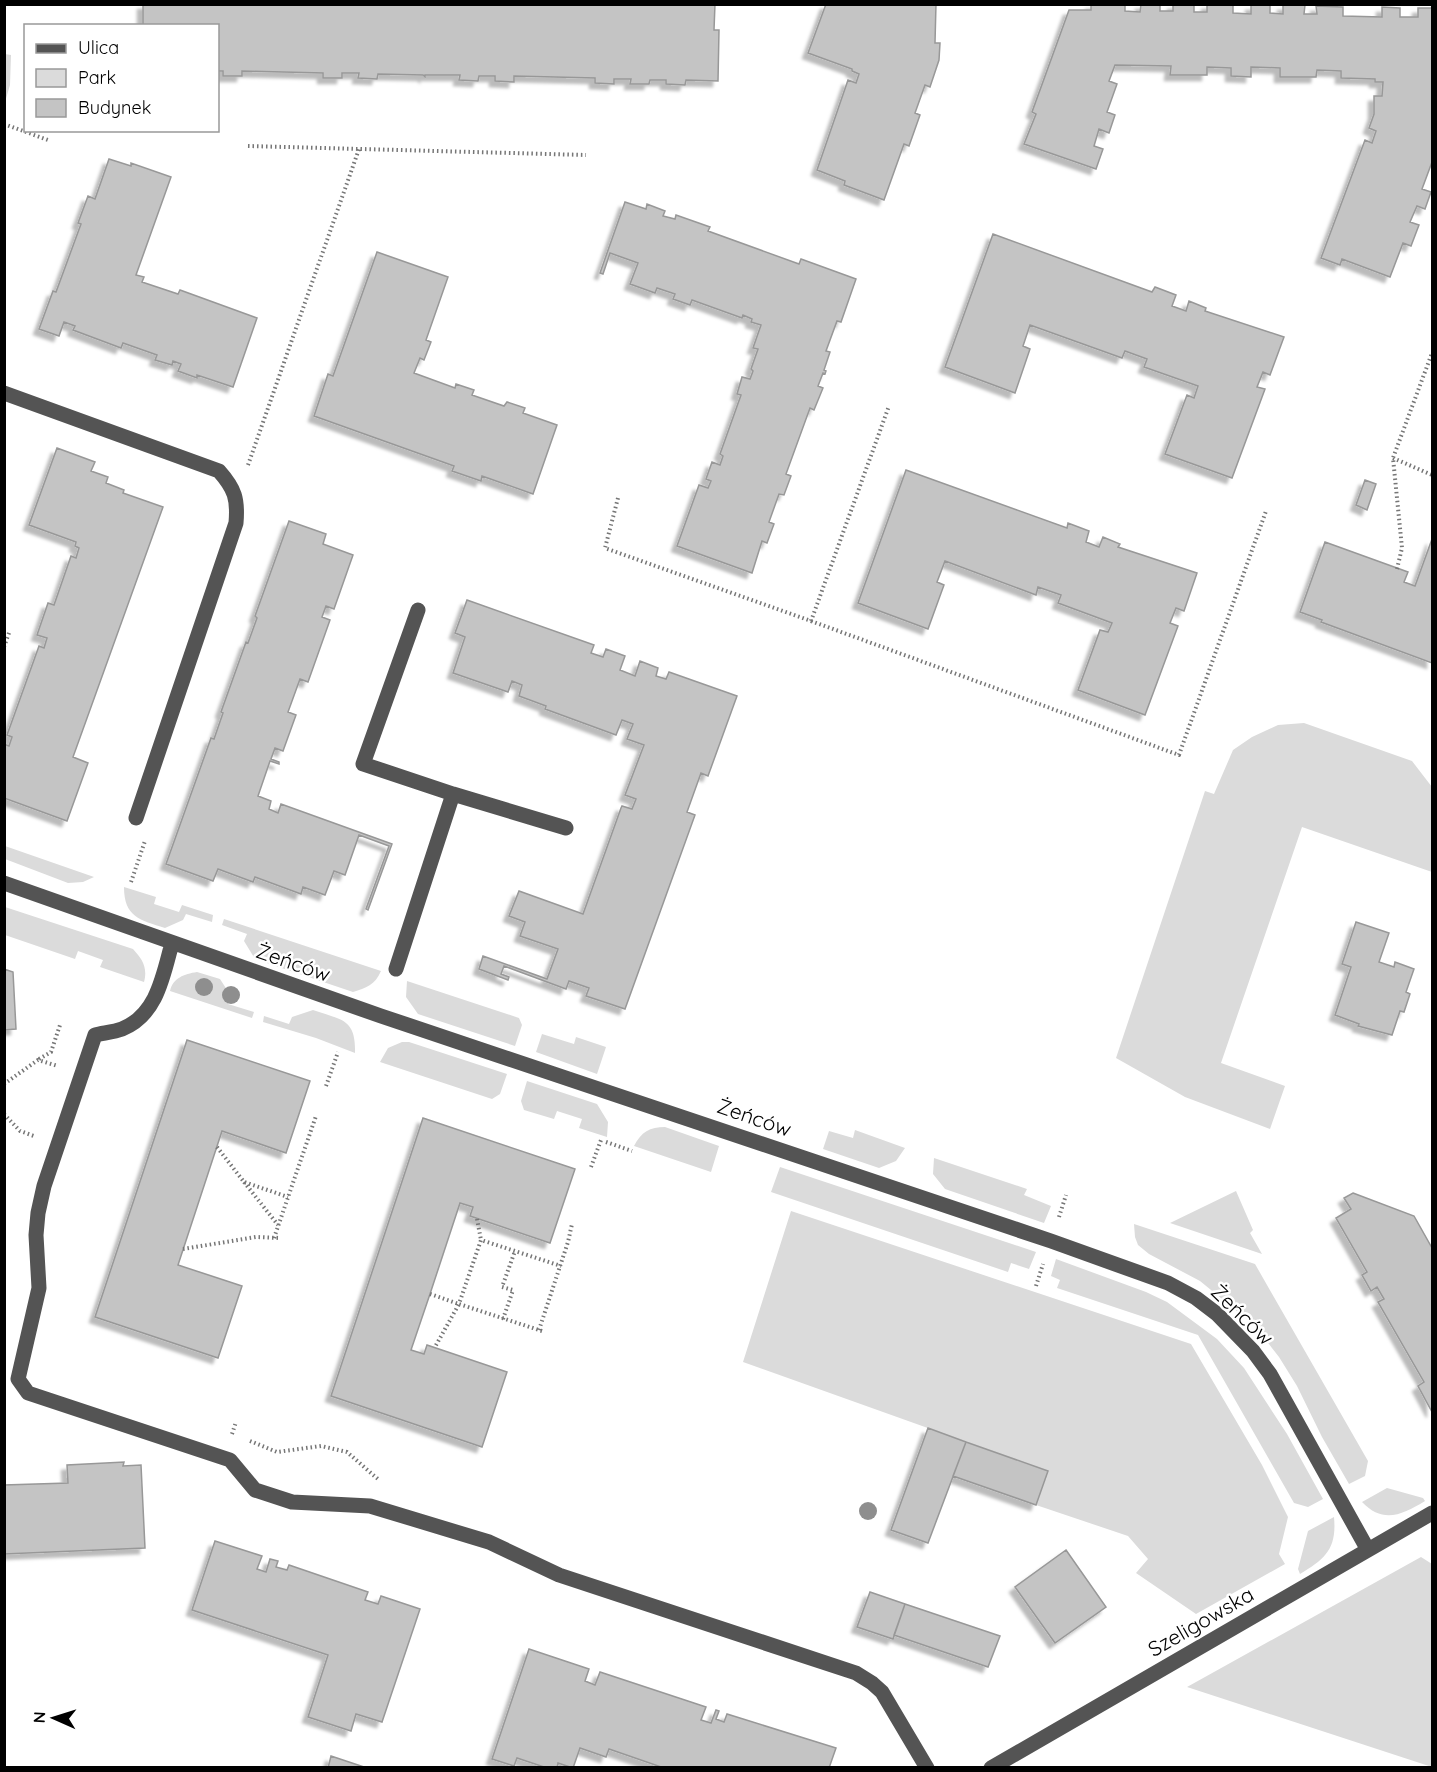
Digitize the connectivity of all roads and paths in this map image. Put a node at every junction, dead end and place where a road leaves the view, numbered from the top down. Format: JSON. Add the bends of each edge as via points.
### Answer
{"nodes":[{"id":1,"x":4,"y":124,"type":"edge"},
{"id":2,"x":24,"y":131,"type":"edge"},
{"id":3,"x":26,"y":132,"type":"edge"},
{"id":4,"x":48,"y":140,"type":"dead end"},
{"id":5,"x":248,"y":146,"type":"dead end"},
{"id":6,"x":586,"y":155,"type":"dead end"},
{"id":7,"x":1432,"y":353,"type":"edge"},
{"id":8,"x":4,"y":393,"type":"edge"},
{"id":9,"x":889,"y":406,"type":"dead end"},
{"id":10,"x":1393,"y":458,"type":"junction"},
{"id":11,"x":1432,"y":475,"type":"edge"},
{"id":12,"x":618,"y":498,"type":"dead end"},
{"id":13,"x":1266,"y":511,"type":"dead end"},
{"id":14,"x":1397,"y":568,"type":"dead end"},
{"id":15,"x":418,"y":610,"type":"dead end"},
{"id":16,"x":811,"y":621,"type":"junction"},
{"id":17,"x":10,"y":630,"type":"dead end"},
{"id":18,"x":4,"y":647,"type":"edge"},
{"id":19,"x":453,"y":794,"type":"junction"},
{"id":20,"x":136,"y":818,"type":"dead end"},
{"id":21,"x":566,"y":828,"type":"dead end"},
{"id":22,"x":4,"y":883,"type":"edge"},
{"id":23,"x":172,"y":944,"type":"junction"},
{"id":24,"x":396,"y":969,"type":"dead end"},
{"id":25,"x":60,"y":1025,"type":"dead end"},
{"id":26,"x":338,"y":1052,"type":"dead end"},
{"id":27,"x":38,"y":1060,"type":"junction"},
{"id":28,"x":81,"y":1075,"type":"junction"},
{"id":29,"x":4,"y":1084,"type":"edge"},
{"id":30,"x":326,"y":1086,"type":"dead end"},
{"id":31,"x":4,"y":1114,"type":"edge"},
{"id":32,"x":316,"y":1116,"type":"dead end"},
{"id":33,"x":58,"y":1144,"type":"junction"},
{"id":34,"x":217,"y":1147,"type":"dead end"},
{"id":35,"x":632,"y":1151,"type":"dead end"},
{"id":36,"x":591,"y":1167,"type":"dead end"},
{"id":37,"x":244,"y":1182,"type":"junction"},
{"id":38,"x":1066,"y":1195,"type":"dead end"},
{"id":39,"x":288,"y":1197,"type":"junction"},
{"id":40,"x":477,"y":1219,"type":"dead end"},
{"id":41,"x":572,"y":1224,"type":"dead end"},
{"id":42,"x":278,"y":1225,"type":"junction"},
{"id":43,"x":1056,"y":1226,"type":"dead end"},
{"id":44,"x":481,"y":1240,"type":"junction"},
{"id":45,"x":183,"y":1249,"type":"dead end"},
{"id":46,"x":515,"y":1251,"type":"junction"},
{"id":47,"x":1046,"y":1255,"type":"dead end"},
{"id":48,"x":561,"y":1266,"type":"junction"},
{"id":49,"x":1036,"y":1286,"type":"dead end"},
{"id":50,"x":430,"y":1294,"type":"dead end"},
{"id":51,"x":459,"y":1304,"type":"junction"},
{"id":52,"x":503,"y":1319,"type":"junction"},
{"id":53,"x":435,"y":1347,"type":"dead end"},
{"id":54,"x":236,"y":1422,"type":"dead end"},
{"id":55,"x":232,"y":1434,"type":"dead end"},
{"id":56,"x":259,"y":1445,"type":"dead end"},
{"id":57,"x":386,"y":1485,"type":"dead end"},
{"id":58,"x":1432,"y":1513,"type":"edge"},
{"id":59,"x":1368,"y":1550,"type":"junction"},
{"id":60,"x":927,"y":1767,"type":"edge"},
{"id":61,"x":991,"y":1767,"type":"edge"}],
"edges":[{"from":1,"to":2,"type":"path"},
{"from":3,"to":4,"type":"path"},
{"from":5,"to":6,"type":"path"},
{"from":7,"to":10,"type":"path"},
{"from":8,"to":20,"type":"street","via":[[219,471],[231,485],[238,505],[236,523]]},
{"from":9,"to":16,"type":"path"},
{"from":10,"to":11,"type":"path"},
{"from":10,"to":14,"type":"path","via":[[1402,548]]},
{"from":12,"to":16,"type":"path","via":[[605,548]]},
{"from":13,"to":16,"type":"path","via":[[1179,755]]},
{"from":15,"to":19,"type":"street","via":[[363,764]]},
{"from":17,"to":18,"type":"path"},
{"from":19,"to":21,"type":"street"},
{"from":19,"to":24,"type":"street"},
{"from":22,"to":23,"type":"street","name":"Żeńców"},
{"from":23,"to":28,"type":"street","via":[[158,991],[145,1014],[121,1030],[94,1035]]},
{"from":23,"to":59,"type":"street","name":"Żeńców","via":[[1168,1283],[1210,1309],[1253,1351]]},
{"from":25,"to":27,"type":"path","via":[[51,1052]]},
{"from":26,"to":30,"type":"path"},
{"from":27,"to":28,"type":"path"},
{"from":27,"to":29,"type":"path"},
{"from":28,"to":33,"type":"street"},
{"from":31,"to":33,"type":"path","via":[[20,1131]]},
{"from":32,"to":39,"type":"path"},
{"from":33,"to":60,"type":"street","via":[[38,1213],[39,1288],[18,1379],[28,1393],[230,1461],[255,1491],[292,1502],[370,1506],[489,1542],[559,1575],[856,1673],[882,1692]]},
{"from":34,"to":37,"type":"path"},
{"from":35,"to":36,"type":"path","via":[[603,1141]]},
{"from":37,"to":39,"type":"path"},
{"from":37,"to":42,"type":"path"},
{"from":38,"to":43,"type":"path"},
{"from":39,"to":42,"type":"path"},
{"from":40,"to":44,"type":"path"},
{"from":41,"to":48,"type":"path"},
{"from":42,"to":45,"type":"path","via":[[277,1238],[256,1237]]},
{"from":44,"to":46,"type":"path"},
{"from":44,"to":51,"type":"path"},
{"from":46,"to":48,"type":"path"},
{"from":46,"to":52,"type":"path","via":[[502,1287],[513,1290]]},
{"from":47,"to":49,"type":"path"},
{"from":48,"to":52,"type":"path","via":[[540,1331]]},
{"from":50,"to":51,"type":"path"},
{"from":51,"to":52,"type":"path"},
{"from":51,"to":53,"type":"path"},
{"from":54,"to":55,"type":"path"},
{"from":56,"to":57,"type":"path","via":[[277,1452],[321,1446],[347,1452]]},
{"from":58,"to":59,"type":"street","name":"Szeligowska"},
{"from":59,"to":61,"type":"street","name":"Szeligowska"}]}
